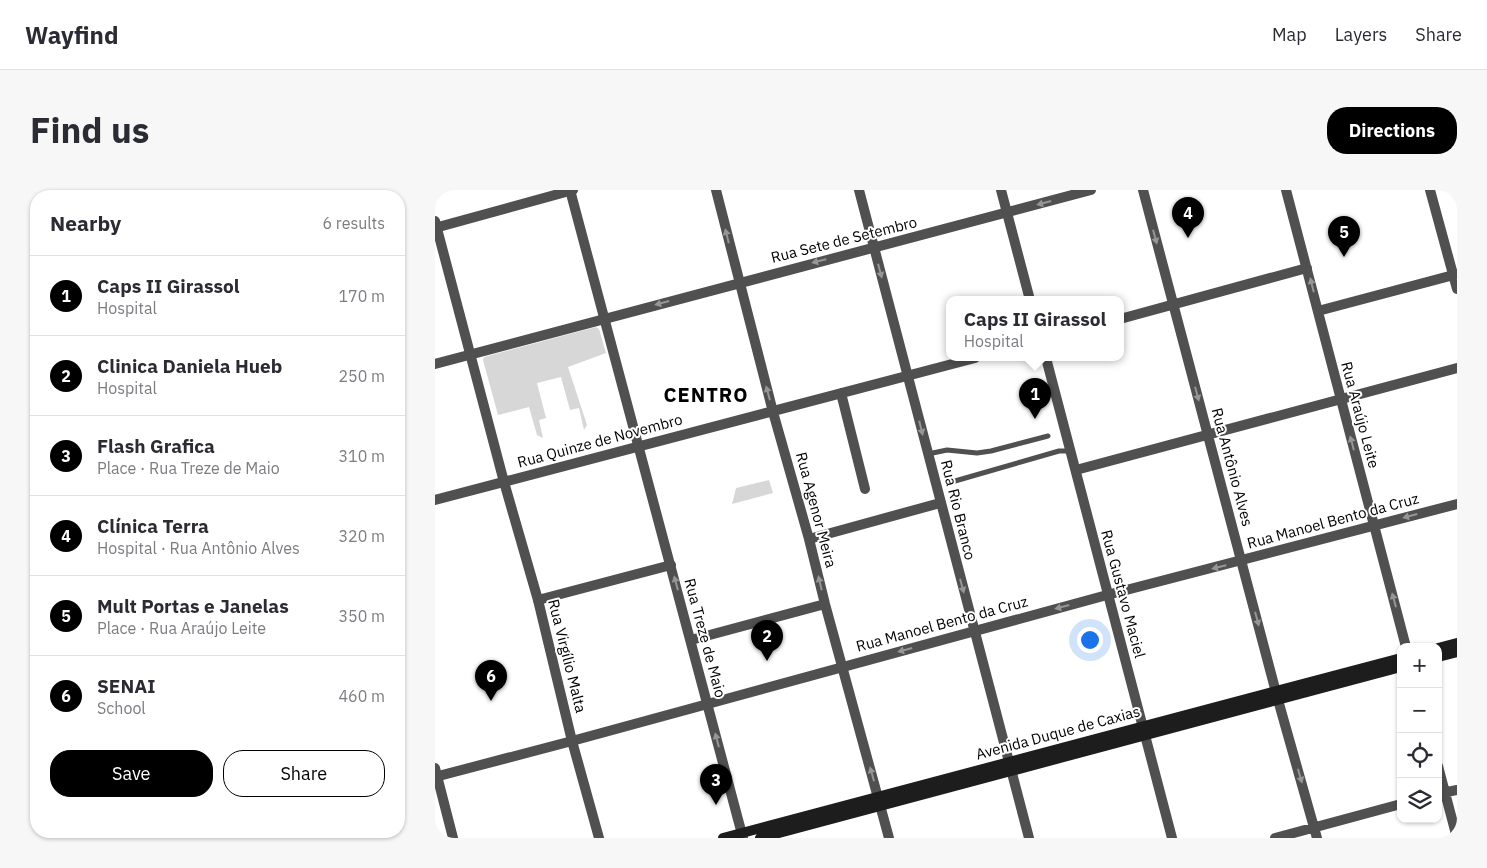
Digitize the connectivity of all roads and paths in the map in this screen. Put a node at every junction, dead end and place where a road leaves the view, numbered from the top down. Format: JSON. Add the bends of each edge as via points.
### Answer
{"nodes":[{"id":1,"x":571,"y":190,"type":"edge"},
{"id":2,"x":716,"y":190,"type":"edge"},
{"id":3,"x":859,"y":190,"type":"edge"},
{"id":4,"x":1001,"y":190,"type":"edge"},
{"id":5,"x":1091,"y":190,"type":"edge"},
{"id":6,"x":1143,"y":190,"type":"edge"},
{"id":7,"x":1286,"y":190,"type":"edge"},
{"id":8,"x":1430,"y":190,"type":"edge"},
{"id":9,"x":1007,"y":213,"type":"junction"},
{"id":10,"x":436,"y":225,"type":"edge"},
{"id":11,"x":874,"y":247,"type":"junction"},
{"id":12,"x":1307,"y":268,"type":"junction"},
{"id":13,"x":1455,"y":274,"type":"edge"},
{"id":14,"x":739,"y":282,"type":"junction"},
{"id":15,"x":1457,"y":289,"type":"edge"},
{"id":16,"x":1029,"y":296,"type":"edge"},
{"id":17,"x":1173,"y":304,"type":"junction"},
{"id":18,"x":1318,"y":311,"type":"junction"},
{"id":19,"x":604,"y":318,"type":"junction"},
{"id":20,"x":1124,"y":318,"type":"edge"},
{"id":21,"x":471,"y":354,"type":"junction"},
{"id":22,"x":964,"y":361,"type":"edge"},
{"id":23,"x":1046,"y":361,"type":"edge"},
{"id":24,"x":435,"y":364,"type":"edge"},
{"id":25,"x":1457,"y":368,"type":"edge"},
{"id":26,"x":908,"y":376,"type":"junction"},
{"id":27,"x":841,"y":393,"type":"junction"},
{"id":28,"x":1340,"y":399,"type":"junction"},
{"id":29,"x":773,"y":412,"type":"junction"},
{"id":30,"x":1208,"y":434,"type":"junction"},
{"id":31,"x":1048,"y":436,"type":"dead end"},
{"id":32,"x":638,"y":447,"type":"junction"},
{"id":33,"x":1071,"y":451,"type":"junction"},
{"id":34,"x":928,"y":454,"type":"junction"},
{"id":35,"x":1076,"y":470,"type":"junction"},
{"id":36,"x":955,"y":481,"type":"dead end"},
{"id":37,"x":504,"y":482,"type":"junction"},
{"id":38,"x":865,"y":488,"type":"dead end"},
{"id":39,"x":435,"y":500,"type":"edge"},
{"id":40,"x":941,"y":503,"type":"junction"},
{"id":41,"x":1457,"y":504,"type":"edge"},
{"id":42,"x":1374,"y":525,"type":"junction"},
{"id":43,"x":809,"y":539,"type":"junction"},
{"id":44,"x":1241,"y":561,"type":"junction"},
{"id":45,"x":671,"y":565,"type":"junction"},
{"id":46,"x":1107,"y":595,"type":"junction"},
{"id":47,"x":538,"y":600,"type":"junction"},
{"id":48,"x":825,"y":604,"type":"junction"},
{"id":49,"x":974,"y":631,"type":"junction"},
{"id":50,"x":691,"y":640,"type":"junction"},
{"id":51,"x":1405,"y":643,"type":"edge"},
{"id":52,"x":1457,"y":643,"type":"edge"},
{"id":53,"x":1442,"y":647,"type":"edge"},
{"id":54,"x":1457,"y":652,"type":"edge"},
{"id":55,"x":1442,"y":656,"type":"edge"},
{"id":56,"x":1397,"y":659,"type":"edge"},
{"id":57,"x":842,"y":667,"type":"junction"},
{"id":58,"x":1397,"y":668,"type":"edge"},
{"id":59,"x":1277,"y":695,"type":"junction"},
{"id":60,"x":707,"y":703,"type":"junction"},
{"id":61,"x":1144,"y":731,"type":"junction"},
{"id":62,"x":572,"y":741,"type":"junction"},
{"id":63,"x":1010,"y":766,"type":"junction"},
{"id":64,"x":436,"y":774,"type":"edge"},
{"id":65,"x":1457,"y":790,"type":"edge"},
{"id":66,"x":1442,"y":794,"type":"edge"},
{"id":67,"x":879,"y":801,"type":"junction"},
{"id":68,"x":1397,"y":805,"type":"edge"},
{"id":69,"x":1316,"y":833,"type":"edge"},
{"id":70,"x":742,"y":836,"type":"edge"},
{"id":71,"x":453,"y":838,"type":"edge"},
{"id":72,"x":599,"y":838,"type":"edge"},
{"id":73,"x":723,"y":838,"type":"edge"},
{"id":74,"x":760,"y":838,"type":"edge"},
{"id":75,"x":889,"y":838,"type":"edge"},
{"id":76,"x":1029,"y":838,"type":"edge"},
{"id":77,"x":1171,"y":838,"type":"edge"},
{"id":78,"x":1275,"y":838,"type":"edge"},
{"id":79,"x":1457,"y":838,"type":"edge"}],
"edges":[{"from":1,"to":10,"type":"street"},
{"from":1,"to":19,"type":"street"},
{"from":14,"to":2,"type":"street","name":"Rua Agenor Meira","one_way":true},
{"from":3,"to":11,"type":"street","name":"Rua Rio Branco"},
{"from":4,"to":9,"type":"street"},
{"from":5,"to":9,"type":"street","name":"Rua Sete de Setembro","one_way":true},
{"from":6,"to":17,"type":"street","name":"Rua Antônio Alves","one_way":true},
{"from":7,"to":12,"type":"street","name":"Rua Araújo Leite"},
{"from":8,"to":13,"type":"street"},
{"from":9,"to":11,"type":"street","name":"Rua Sete de Setembro"},
{"from":9,"to":16,"type":"street"},
{"from":10,"to":21,"type":"street"},
{"from":11,"to":14,"type":"street","name":"Rua Sete de Setembro","one_way":true},
{"from":11,"to":26,"type":"street","name":"Rua Rio Branco","one_way":true},
{"from":12,"to":17,"type":"street"},
{"from":18,"to":12,"type":"street","name":"Rua Araújo Leite","one_way":true},
{"from":13,"to":15,"type":"street"},
{"from":13,"to":18,"type":"street"},
{"from":14,"to":19,"type":"street","name":"Rua Sete de Setembro","one_way":true},
{"from":29,"to":14,"type":"street","name":"Rua Agenor Meira","one_way":true},
{"from":17,"to":20,"type":"street"},
{"from":17,"to":30,"type":"street","name":"Rua Antônio Alves","one_way":true},
{"from":18,"to":28,"type":"street","name":"Rua Araújo Leite"},
{"from":19,"to":21,"type":"street","name":"Rua Sete de Setembro"},
{"from":19,"to":32,"type":"street","name":"Rua Treze de Maio"},
{"from":21,"to":24,"type":"street"},
{"from":21,"to":37,"type":"street","name":"Rua Virgílio Malta"},
{"from":22,"to":26,"type":"street","name":"Rua Quinze de Novembro"},
{"from":23,"to":33,"type":"street","name":"Rua Gustavo Maciel"},
{"from":25,"to":28,"type":"street"},
{"from":26,"to":27,"type":"street","name":"Rua Quinze de Novembro"},
{"from":26,"to":34,"type":"street","name":"Rua Rio Branco","one_way":true},
{"from":27,"to":29,"type":"street","name":"Rua Quinze de Novembro"},
{"from":27,"to":38,"type":"street"},
{"from":28,"to":30,"type":"street"},
{"from":42,"to":28,"type":"street","name":"Rua Araújo Leite","one_way":true},
{"from":29,"to":32,"type":"street","name":"Rua Quinze de Novembro"},
{"from":29,"to":43,"type":"street","name":"Rua Agenor Meira"},
{"from":30,"to":35,"type":"street"},
{"from":30,"to":44,"type":"street","name":"Rua Antônio Alves"},
{"from":31,"to":34,"type":"lane","via":[[991,452],[947,450]]},
{"from":32,"to":37,"type":"street","name":"Rua Quinze de Novembro"},
{"from":32,"to":45,"type":"street","name":"Rua Treze de Maio"},
{"from":33,"to":35,"type":"street","name":"Rua Gustavo Maciel"},
{"from":33,"to":36,"type":"lane","via":[[1059,451]]},
{"from":34,"to":40,"type":"street","name":"Rua Rio Branco"},
{"from":35,"to":46,"type":"street","name":"Rua Gustavo Maciel"},
{"from":37,"to":39,"type":"street","name":"Rua Quinze de Novembro"},
{"from":37,"to":47,"type":"street","name":"Rua Virgílio Malta"},
{"from":40,"to":43,"type":"street"},
{"from":40,"to":49,"type":"street","name":"Rua Rio Branco","one_way":true},
{"from":41,"to":42,"type":"street","name":"Rua Manoel Bento da Cruz","one_way":true},
{"from":42,"to":44,"type":"street","name":"Rua Manoel Bento da Cruz"},
{"from":51,"to":42,"type":"street","name":"Rua Araújo Leite","one_way":true},
{"from":48,"to":43,"type":"street","name":"Rua Agenor Meira","one_way":true},
{"from":44,"to":46,"type":"street","name":"Rua Manoel Bento da Cruz","one_way":true},
{"from":44,"to":59,"type":"street","name":"Rua Antônio Alves","one_way":true},
{"from":45,"to":47,"type":"street"},
{"from":50,"to":45,"type":"street","name":"Rua Treze de Maio","one_way":true},
{"from":46,"to":49,"type":"street","name":"Rua Manoel Bento da Cruz","one_way":true},
{"from":46,"to":61,"type":"street","name":"Rua Gustavo Maciel"},
{"from":47,"to":62,"type":"street","name":"Rua Virgílio Malta"},
{"from":48,"to":50,"type":"street"},
{"from":48,"to":57,"type":"street","name":"Rua Agenor Meira"},
{"from":49,"to":57,"type":"street","name":"Rua Manoel Bento da Cruz","one_way":true},
{"from":49,"to":63,"type":"street","name":"Rua Rio Branco"},
{"from":50,"to":60,"type":"street","name":"Rua Treze de Maio"},
{"from":52,"to":53,"type":"main road"},
{"from":54,"to":55,"type":"main road"},
{"from":56,"to":59,"type":"main road","name":"Avenida Duque de Caxias"},
{"from":57,"to":60,"type":"street","name":"Rua Manoel Bento da Cruz"},
{"from":67,"to":57,"type":"street","name":"Rua Agenor Meira","one_way":true},
{"from":58,"to":59,"type":"main road","name":"Avenida Duque de Caxias"},
{"from":59,"to":61,"type":"main road","name":"Avenida Duque de Caxias"},
{"from":59,"to":69,"type":"street","name":"Rua Antônio Alves","one_way":true},
{"from":60,"to":62,"type":"street","name":"Rua Manoel Bento da Cruz"},
{"from":70,"to":60,"type":"street","name":"Rua Treze de Maio","one_way":true},
{"from":61,"to":63,"type":"main road","name":"Avenida Duque de Caxias"},
{"from":61,"to":77,"type":"street","name":"Rua Gustavo Maciel"},
{"from":62,"to":64,"type":"street","name":"Rua Manoel Bento da Cruz"},
{"from":62,"to":72,"type":"street","name":"Rua Virgílio Malta"},
{"from":63,"to":67,"type":"main road","name":"Avenida Duque de Caxias"},
{"from":63,"to":76,"type":"street","name":"Rua Rio Branco"},
{"from":64,"to":71,"type":"street"},
{"from":65,"to":66,"type":"street"},
{"from":66,"to":79,"type":"street"},
{"from":67,"to":70,"type":"main road","name":"Avenida Duque de Caxias"},
{"from":67,"to":74,"type":"main road","name":"Avenida Duque de Caxias"},
{"from":67,"to":75,"type":"street","name":"Rua Agenor Meira"},
{"from":68,"to":69,"type":"street"},
{"from":69,"to":78,"type":"street"},
{"from":70,"to":73,"type":"main road","name":"Avenida Duque de Caxias"}]}
